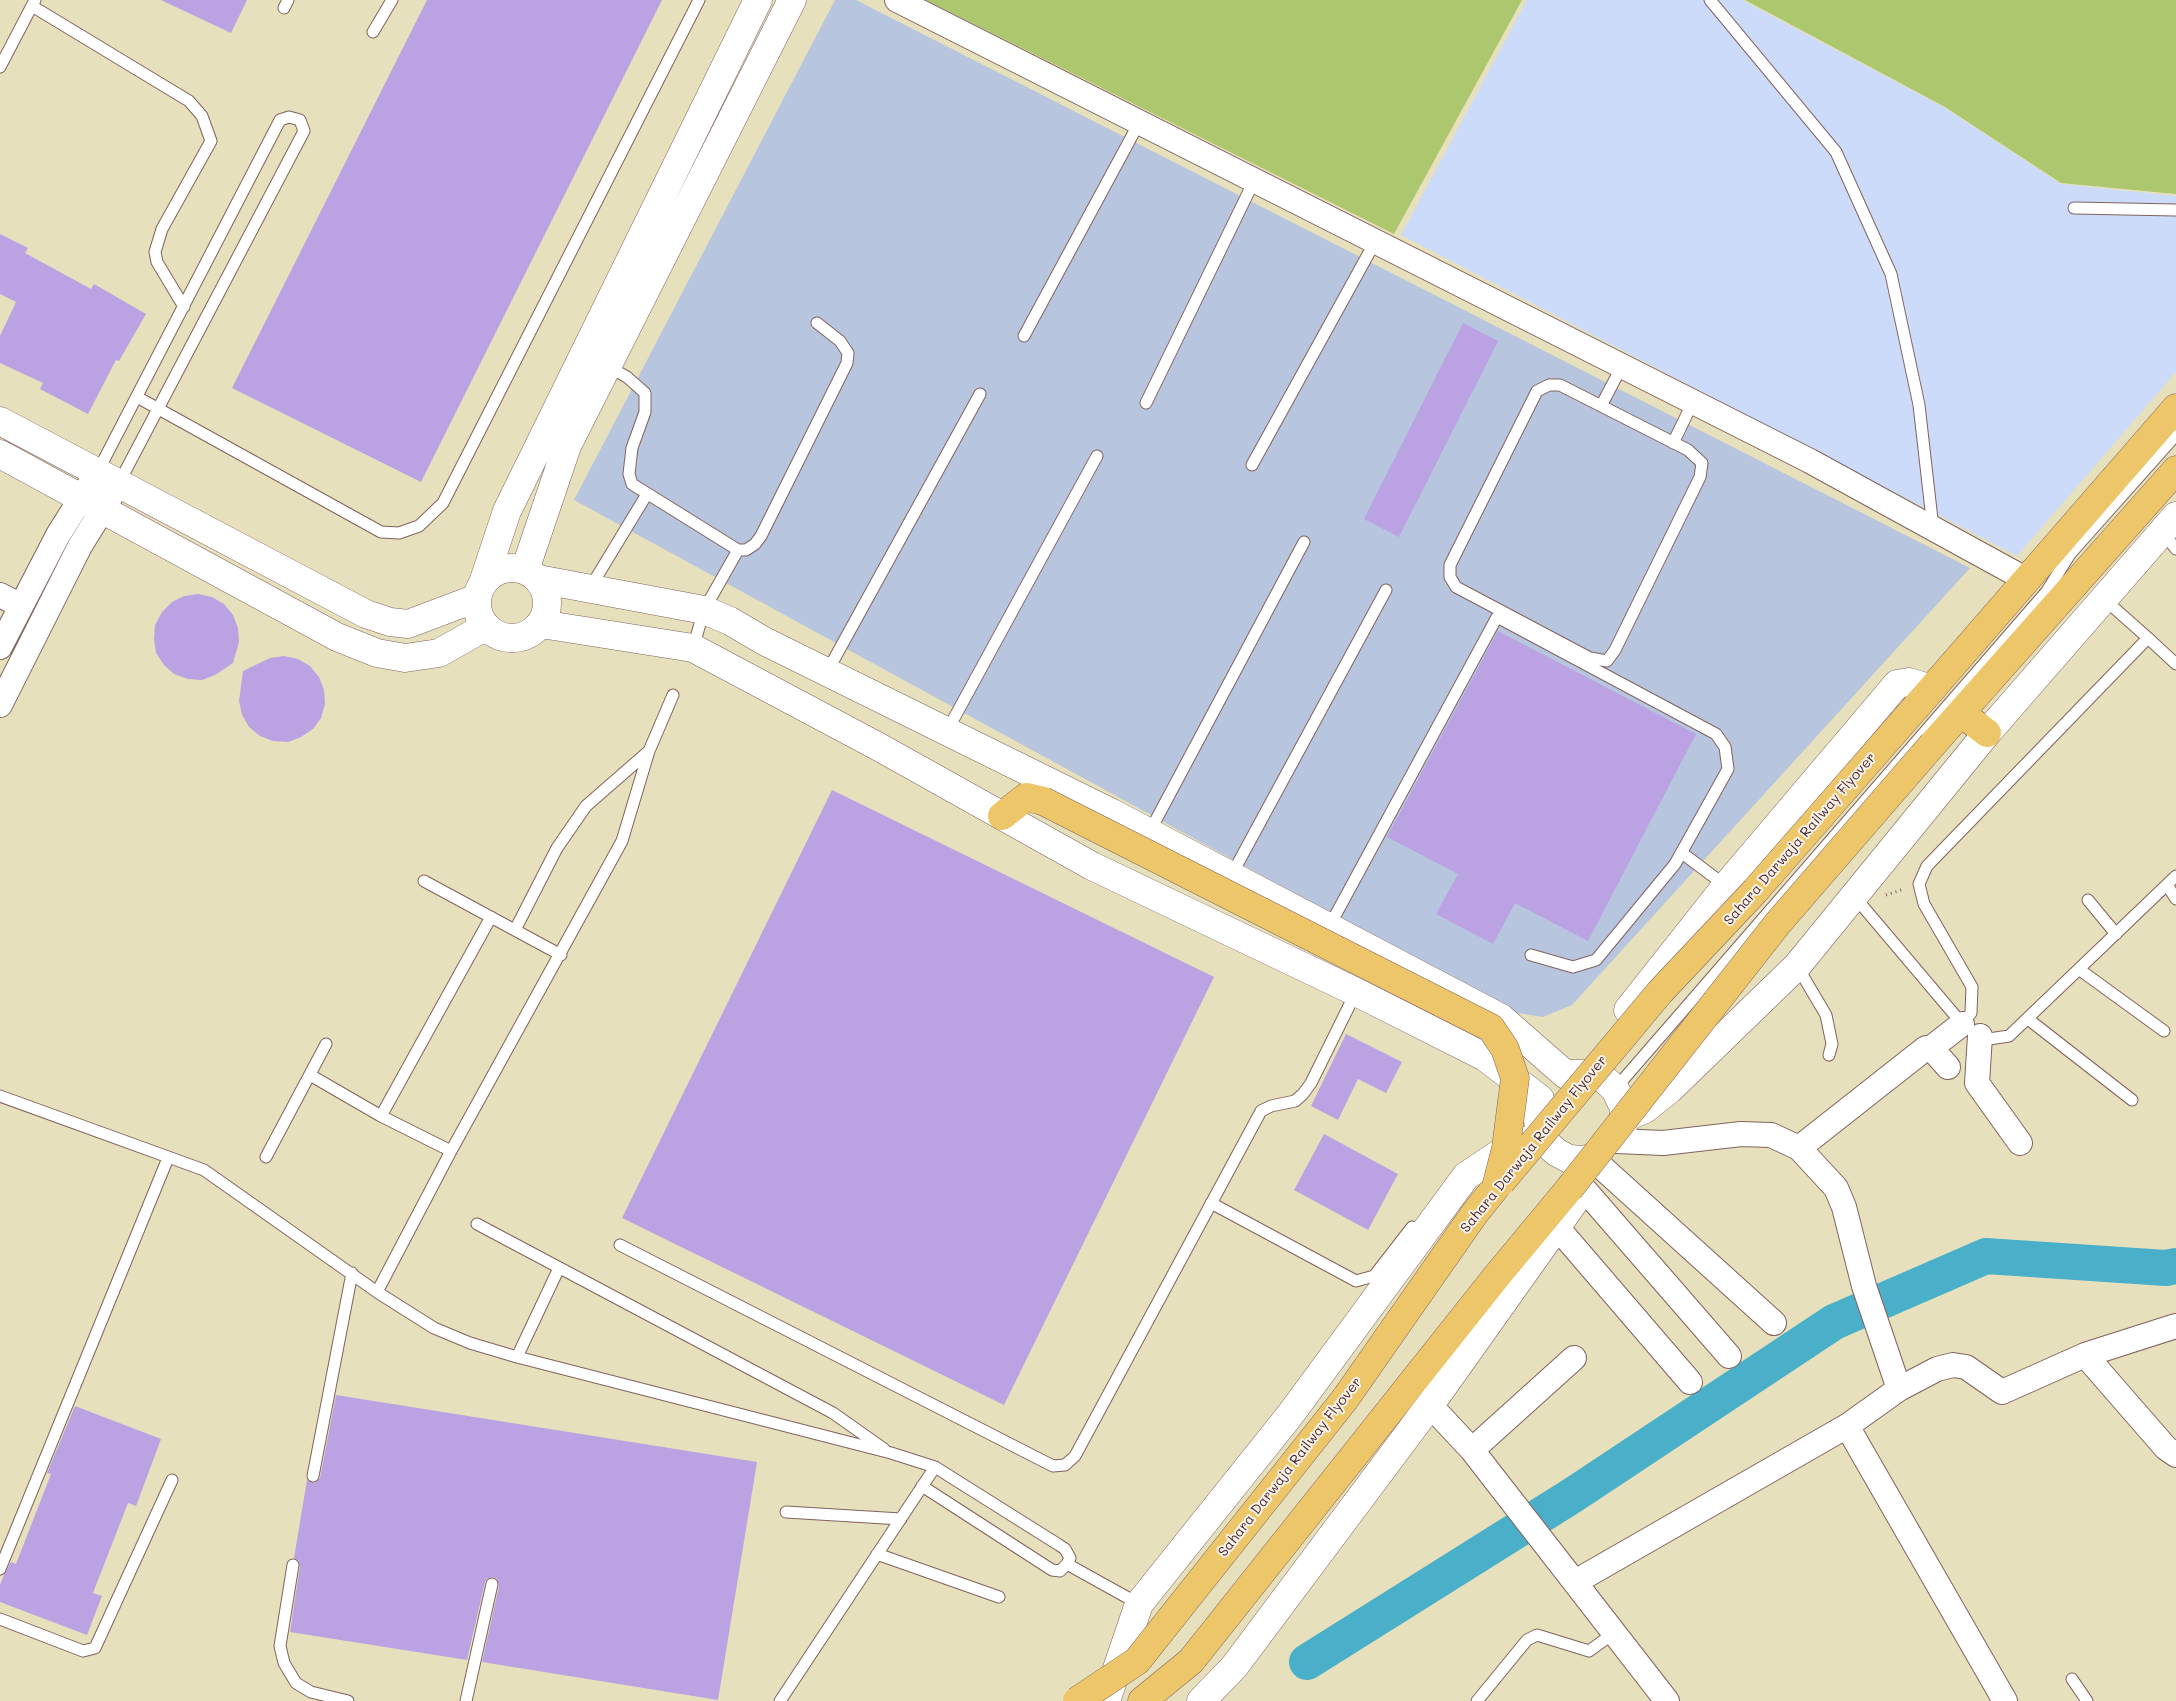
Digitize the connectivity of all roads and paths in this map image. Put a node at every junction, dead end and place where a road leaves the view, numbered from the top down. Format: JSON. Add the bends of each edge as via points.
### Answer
{"nodes":[{"id":1,"x":392,"y":0,"type":"edge"},
{"id":2,"x":699,"y":0,"type":"edge"},
{"id":3,"x":758,"y":0,"type":"edge"},
{"id":4,"x":792,"y":0,"type":"edge"},
{"id":5,"x":897,"y":0,"type":"edge"},
{"id":6,"x":1710,"y":0,"type":"edge"},
{"id":7,"x":34,"y":3,"type":"edge"},
{"id":8,"x":374,"y":32,"type":"dead end"},
{"id":9,"x":0,"y":67,"type":"edge"},
{"id":10,"x":1139,"y":123,"type":"junction"},
{"id":11,"x":1254,"y":181,"type":"junction"},
{"id":12,"x":2074,"y":208,"type":"dead end"},
{"id":13,"x":2176,"y":210,"type":"edge"},
{"id":14,"x":1375,"y":242,"type":"junction"},
{"id":15,"x":184,"y":307,"type":"junction"},
{"id":16,"x":818,"y":323,"type":"dead end"},
{"id":17,"x":1024,"y":336,"type":"dead end"},
{"id":18,"x":607,"y":366,"type":"junction"},
{"id":19,"x":1622,"y":366,"type":"junction"},
{"id":20,"x":980,"y":394,"type":"dead end"},
{"id":21,"x":137,"y":397,"type":"junction"},
{"id":22,"x":1693,"y":402,"type":"junction"},
{"id":23,"x":1146,"y":403,"type":"dead end"},
{"id":24,"x":1601,"y":406,"type":"junction"},
{"id":25,"x":158,"y":408,"type":"junction"},
{"id":26,"x":2176,"y":408,"type":"edge"},
{"id":27,"x":0,"y":421,"type":"edge"},
{"id":28,"x":2176,"y":435,"type":"edge"},
{"id":29,"x":1673,"y":442,"type":"junction"},
{"id":30,"x":0,"y":454,"type":"edge"},
{"id":31,"x":1098,"y":456,"type":"dead end"},
{"id":32,"x":2176,"y":460,"type":"edge"},
{"id":33,"x":1252,"y":466,"type":"dead end"},
{"id":34,"x":2176,"y":470,"type":"edge"},
{"id":35,"x":108,"y":478,"type":"junction"},
{"id":36,"x":647,"y":494,"type":"junction"},
{"id":37,"x":92,"y":504,"type":"junction"},
{"id":38,"x":1933,"y":528,"type":"junction"},
{"id":39,"x":2171,"y":532,"type":"edge"},
{"id":40,"x":1304,"y":542,"type":"dead end"},
{"id":41,"x":738,"y":550,"type":"junction"},
{"id":42,"x":531,"y":575,"type":"junction"},
{"id":43,"x":2037,"y":586,"type":"junction"},
{"id":44,"x":590,"y":588,"type":"junction"},
{"id":45,"x":480,"y":590,"type":"junction"},
{"id":46,"x":1386,"y":590,"type":"dead end"},
{"id":47,"x":0,"y":596,"type":"edge"},
{"id":48,"x":2103,"y":598,"type":"junction"},
{"id":49,"x":21,"y":606,"type":"junction"},
{"id":50,"x":704,"y":610,"type":"junction"},
{"id":51,"x":541,"y":624,"type":"junction"},
{"id":52,"x":485,"y":627,"type":"junction"},
{"id":53,"x":2148,"y":638,"type":"junction"},
{"id":54,"x":0,"y":647,"type":"edge"},
{"id":55,"x":693,"y":648,"type":"junction"},
{"id":56,"x":10,"y":660,"type":"edge"},
{"id":57,"x":2176,"y":664,"type":"edge"},
{"id":58,"x":827,"y":672,"type":"junction"},
{"id":59,"x":673,"y":695,"type":"dead end"},
{"id":60,"x":1924,"y":698,"type":"junction"},
{"id":61,"x":0,"y":705,"type":"edge"},
{"id":62,"x":1961,"y":713,"type":"junction"},
{"id":63,"x":947,"y":731,"type":"junction"},
{"id":64,"x":1987,"y":733,"type":"junction"},
{"id":65,"x":649,"y":751,"type":"junction"},
{"id":66,"x":1002,"y":816,"type":"junction"},
{"id":67,"x":1149,"y":833,"type":"junction"},
{"id":68,"x":1682,"y":853,"type":"junction"},
{"id":69,"x":1230,"y":876,"type":"junction"},
{"id":70,"x":2176,"y":876,"type":"edge"},
{"id":71,"x":424,"y":882,"type":"dead end"},
{"id":72,"x":1919,"y":884,"type":"junction"},
{"id":73,"x":2167,"y":885,"type":"junction"},
{"id":74,"x":1726,"y":886,"type":"junction"},
{"id":75,"x":2176,"y":899,"type":"edge"},
{"id":76,"x":1857,"y":900,"type":"junction"},
{"id":77,"x":2088,"y":900,"type":"dead end"},
{"id":78,"x":491,"y":917,"type":"junction"},
{"id":79,"x":1329,"y":927,"type":"junction"},
{"id":80,"x":515,"y":930,"type":"junction"},
{"id":81,"x":2116,"y":934,"type":"junction"},
{"id":82,"x":560,"y":955,"type":"junction"},
{"id":83,"x":1531,"y":955,"type":"dead end"},
{"id":84,"x":1797,"y":966,"type":"junction"},
{"id":85,"x":2080,"y":970,"type":"junction"},
{"id":86,"x":1356,"y":992,"type":"junction"},
{"id":87,"x":2028,"y":1019,"type":"junction"},
{"id":88,"x":1971,"y":1030,"type":"junction"},
{"id":89,"x":2164,"y":1031,"type":"dead end"},
{"id":90,"x":326,"y":1044,"type":"dead end"},
{"id":91,"x":1931,"y":1048,"type":"junction"},
{"id":92,"x":1829,"y":1055,"type":"dead end"},
{"id":93,"x":1948,"y":1067,"type":"dead end"},
{"id":94,"x":310,"y":1074,"type":"junction"},
{"id":95,"x":1573,"y":1074,"type":"junction"},
{"id":96,"x":1514,"y":1078,"type":"junction"},
{"id":97,"x":1615,"y":1089,"type":"junction"},
{"id":98,"x":0,"y":1096,"type":"edge"},
{"id":99,"x":1540,"y":1099,"type":"junction"},
{"id":100,"x":2132,"y":1100,"type":"dead end"},
{"id":101,"x":381,"y":1116,"type":"junction"},
{"id":102,"x":1538,"y":1128,"type":"junction"},
{"id":103,"x":2020,"y":1143,"type":"dead end"},
{"id":104,"x":1609,"y":1144,"type":"junction"},
{"id":105,"x":1800,"y":1148,"type":"junction"},
{"id":106,"x":451,"y":1151,"type":"junction"},
{"id":107,"x":266,"y":1157,"type":"dead end"},
{"id":108,"x":168,"y":1158,"type":"junction"},
{"id":109,"x":1496,"y":1187,"type":"junction"},
{"id":110,"x":1584,"y":1189,"type":"junction"},
{"id":111,"x":1211,"y":1203,"type":"junction"},
{"id":112,"x":1420,"y":1216,"type":"dead end"},
{"id":113,"x":477,"y":1224,"type":"dead end"},
{"id":114,"x":1556,"y":1226,"type":"junction"},
{"id":115,"x":620,"y":1245,"type":"dead end"},
{"id":116,"x":559,"y":1268,"type":"junction"},
{"id":117,"x":352,"y":1273,"type":"junction"},
{"id":118,"x":377,"y":1292,"type":"junction"},
{"id":119,"x":1774,"y":1323,"type":"dead end"},
{"id":120,"x":2176,"y":1326,"type":"edge"},
{"id":121,"x":2085,"y":1355,"type":"junction"},
{"id":122,"x":1729,"y":1356,"type":"dead end"},
{"id":123,"x":517,"y":1357,"type":"junction"},
{"id":124,"x":1574,"y":1358,"type":"dead end"},
{"id":125,"x":1690,"y":1382,"type":"dead end"},
{"id":126,"x":1899,"y":1389,"type":"junction"},
{"id":127,"x":1430,"y":1405,"type":"junction"},
{"id":128,"x":1847,"y":1426,"type":"junction"},
{"id":129,"x":1472,"y":1450,"type":"junction"},
{"id":130,"x":890,"y":1453,"type":"junction"},
{"id":131,"x":2176,"y":1455,"type":"edge"},
{"id":132,"x":935,"y":1467,"type":"junction"},
{"id":133,"x":313,"y":1476,"type":"dead end"},
{"id":134,"x":172,"y":1480,"type":"dead end"},
{"id":135,"x":922,"y":1486,"type":"junction"},
{"id":136,"x":786,"y":1512,"type":"dead end"},
{"id":137,"x":901,"y":1519,"type":"junction"},
{"id":138,"x":877,"y":1554,"type":"junction"},
{"id":139,"x":1067,"y":1564,"type":"junction"},
{"id":140,"x":293,"y":1565,"type":"dead end"},
{"id":141,"x":0,"y":1569,"type":"edge"},
{"id":142,"x":1574,"y":1582,"type":"junction"},
{"id":143,"x":492,"y":1584,"type":"dead end"},
{"id":144,"x":999,"y":1597,"type":"dead end"},
{"id":145,"x":1140,"y":1604,"type":"junction"},
{"id":146,"x":0,"y":1619,"type":"edge"},
{"id":147,"x":1614,"y":1633,"type":"junction"},
{"id":148,"x":1118,"y":1665,"type":"junction"},
{"id":149,"x":2072,"y":1679,"type":"dead end"},
{"id":150,"x":348,"y":1701,"type":"edge"},
{"id":151,"x":466,"y":1701,"type":"edge"},
{"id":152,"x":780,"y":1701,"type":"edge"},
{"id":153,"x":1077,"y":1701,"type":"edge"},
{"id":154,"x":1106,"y":1701,"type":"edge"},
{"id":155,"x":1134,"y":1701,"type":"edge"},
{"id":156,"x":1142,"y":1701,"type":"edge"},
{"id":157,"x":1201,"y":1701,"type":"edge"},
{"id":158,"x":1477,"y":1701,"type":"edge"},
{"id":159,"x":1667,"y":1701,"type":"edge"},
{"id":160,"x":2005,"y":1701,"type":"edge"},
{"id":161,"x":2087,"y":1701,"type":"edge"}],
"edges":[{"from":1,"to":8,"type":"lane"},
{"from":2,"to":25,"type":"lane","via":[[443,503],[419,526],[399,533],[381,532]]},
{"from":3,"to":45,"type":"street","via":[[507,510]]},
{"from":4,"to":18,"type":"street"},
{"from":5,"to":10,"type":"street"},
{"from":6,"to":38,"type":"lane","via":[[1836,152],[1891,274],[1919,405]]},
{"from":7,"to":9,"type":"lane"},
{"from":7,"to":15,"type":"lane","via":[[189,101],[202,116],[211,141],[162,229],[155,252],[157,262]]},
{"from":10,"to":11,"type":"street"},
{"from":10,"to":17,"type":"lane"},
{"from":11,"to":14,"type":"street"},
{"from":11,"to":23,"type":"lane"},
{"from":12,"to":13,"type":"lane"},
{"from":14,"to":19,"type":"street"},
{"from":14,"to":33,"type":"lane"},
{"from":15,"to":21,"type":"lane"},
{"from":15,"to":25,"type":"lane","via":[[280,120],[289,117],[300,120],[304,130]]},
{"from":16,"to":41,"type":"lane","via":[[840,341],[848,353],[847,362],[762,536],[746,550]]},
{"from":18,"to":36,"type":"lane","via":[[627,377],[645,393],[645,412],[632,448],[628,474],[632,484]]},
{"from":18,"to":42,"type":"street","via":[[567,446]]},
{"from":19,"to":22,"type":"street"},
{"from":19,"to":24,"type":"lane"},
{"from":20,"to":58,"type":"lane"},
{"from":21,"to":25,"type":"lane"},
{"from":21,"to":35,"type":"lane"},
{"from":22,"to":29,"type":"lane"},
{"from":22,"to":38,"type":"street"},
{"from":24,"to":29,"type":"lane"},
{"from":24,"to":29,"type":"lane","via":[[1560,385],[1548,385],[1537,392],[1450,565],[1450,576],[1456,587],[1590,658],[1607,661],[1700,477],[1702,463]]},
{"from":25,"to":35,"type":"lane"},
{"from":26,"to":43,"type":"highway","name":"Sahara Darwaja Railway Flyover"},
{"from":27,"to":35,"type":"street"},
{"from":28,"to":43,"type":"lane","via":[[2070,554]]},
{"from":30,"to":37,"type":"street"},
{"from":31,"to":63,"type":"lane"},
{"from":32,"to":43,"type":"lane","via":[[2082,565]]},
{"from":34,"to":62,"type":"highway"},
{"from":35,"to":37,"type":"street"},
{"from":35,"to":45,"type":"street","via":[[366,614],[390,622],[408,624]]},
{"from":36,"to":41,"type":"lane"},
{"from":36,"to":44,"type":"lane"},
{"from":37,"to":49,"type":"street","via":[[58,535]]},
{"from":37,"to":52,"type":"street","via":[[337,637],[377,653],[404,658],[439,653]]},
{"from":37,"to":56,"type":"street","via":[[80,546]]},
{"from":38,"to":43,"type":"street"},
{"from":39,"to":48,"type":"street"},
{"from":40,"to":67,"type":"lane"},
{"from":41,"to":50,"type":"lane"},
{"from":42,"to":44,"type":"street"},
{"from":42,"to":45,"type":"street","via":[[509,568],[494,572]]},
{"from":42,"to":51,"type":"street","via":[[546,593],[546,609]]},
{"from":43,"to":60,"type":"highway","name":"Sahara Darwaja Railway Flyover"},
{"from":43,"to":97,"type":"lane"},
{"from":44,"to":50,"type":"street"},
{"from":45,"to":52,"type":"street","via":[[478,614]]},
{"from":46,"to":69,"type":"lane"},
{"from":47,"to":49,"type":"street"},
{"from":48,"to":53,"type":"lane"},
{"from":48,"to":64,"type":"street"},
{"from":49,"to":54,"type":"street"},
{"from":50,"to":55,"type":"lane"},
{"from":50,"to":58,"type":"street"},
{"from":51,"to":52,"type":"street","via":[[529,634],[514,639],[498,636]]},
{"from":51,"to":55,"type":"street"},
{"from":53,"to":57,"type":"lane"},
{"from":53,"to":72,"type":"lane","via":[[1927,866]]},
{"from":55,"to":66,"type":"street"},
{"from":56,"to":61,"type":"street"},
{"from":58,"to":63,"type":"street"},
{"from":59,"to":65,"type":"lane"},
{"from":60,"to":74,"type":"street","via":[[1909,682],[1897,684]]},
{"from":60,"to":109,"type":"highway","name":"Sahara Darwaja Railway Flyover","bridge":true,"via":[[1755,891],[1660,992]]},
{"from":62,"to":64,"type":"highway"},
{"from":62,"to":156,"type":"highway","bridge":true,"via":[[1778,923],[1191,1661]]},
{"from":63,"to":67,"type":"street"},
{"from":64,"to":76,"type":"street"},
{"from":65,"to":80,"type":"lane","via":[[586,806],[557,848]]},
{"from":65,"to":82,"type":"lane","via":[[622,842]]},
{"from":66,"to":86,"type":"street","via":[[1092,866]]},
{"from":66,"to":96,"type":"highway","bridge":true,"via":[[1026,797],[1044,801],[1491,1028],[1505,1049]]},
{"from":67,"to":69,"type":"street"},
{"from":68,"to":74,"type":"lane"},
{"from":68,"to":79,"type":"lane","via":[[1728,769],[1725,747],[1716,734],[1497,617]]},
{"from":68,"to":83,"type":"lane","via":[[1596,960],[1573,967]]},
{"from":69,"to":79,"type":"street"},
{"from":70,"to":73,"type":"lane"},
{"from":71,"to":78,"type":"lane"},
{"from":72,"to":76,"type":"path"},
{"from":72,"to":88,"type":"lane","via":[[1924,904],[1972,988]]},
{"from":73,"to":75,"type":"lane"},
{"from":73,"to":81,"type":"lane"},
{"from":74,"to":95,"type":"street"},
{"from":76,"to":84,"type":"street"},
{"from":76,"to":88,"type":"lane"},
{"from":77,"to":81,"type":"lane"},
{"from":78,"to":80,"type":"lane"},
{"from":78,"to":101,"type":"lane"},
{"from":79,"to":95,"type":"street","via":[[1501,1018]]},
{"from":80,"to":82,"type":"lane"},
{"from":81,"to":85,"type":"lane"},
{"from":82,"to":106,"type":"lane"},
{"from":84,"to":92,"type":"lane","via":[[1826,1015],[1832,1044]]},
{"from":84,"to":104,"type":"street"},
{"from":85,"to":87,"type":"lane"},
{"from":85,"to":89,"type":"lane"},
{"from":86,"to":96,"type":"street","via":[[1485,1057]]},
{"from":86,"to":111,"type":"lane","via":[[1311,1082],[1295,1101],[1261,1111]]},
{"from":87,"to":88,"type":"lane","via":[[2009,1036],[1989,1039]]},
{"from":87,"to":100,"type":"lane"},
{"from":88,"to":91,"type":"street"},
{"from":88,"to":103,"type":"street","via":[[1977,1083]]},
{"from":90,"to":94,"type":"lane"},
{"from":91,"to":93,"type":"street"},
{"from":91,"to":105,"type":"street","via":[[1926,1048]]},
{"from":94,"to":101,"type":"lane"},
{"from":94,"to":107,"type":"lane"},
{"from":95,"to":97,"type":"street","via":[[1593,1074]]},
{"from":95,"to":99,"type":"street","via":[[1556,1080]]},
{"from":96,"to":99,"type":"street"},
{"from":96,"to":109,"type":"highway","bridge":true,"via":[[1506,1148]]},
{"from":97,"to":104,"type":"street","via":[[1624,1108]]},
{"from":98,"to":108,"type":"lane"},
{"from":99,"to":102,"type":"street"},
{"from":101,"to":106,"type":"lane"},
{"from":102,"to":104,"type":"street","via":[[1550,1147],[1569,1159],[1584,1160]]},
{"from":102,"to":145,"type":"street","via":[[1455,1181],[1290,1415]]},
{"from":104,"to":105,"type":"street","via":[[1663,1144],[1741,1134],[1771,1134]]},
{"from":104,"to":110,"type":"street"},
{"from":104,"to":119,"type":"street"},
{"from":105,"to":126,"type":"street","via":[[1836,1188],[1844,1207],[1864,1286]]},
{"from":106,"to":118,"type":"lane"},
{"from":108,"to":117,"type":"lane","via":[[204,1170]]},
{"from":108,"to":141,"type":"lane"},
{"from":109,"to":153,"type":"highway","name":"Sahara Darwaja Railway Flyover","bridge":true,"via":[[1345,1399],[1137,1661]]},
{"from":110,"to":114,"type":"street"},
{"from":110,"to":122,"type":"street"},
{"from":111,"to":112,"type":"lane","via":[[1356,1281],[1374,1276]]},
{"from":111,"to":115,"type":"lane","via":[[1075,1456],[1065,1465],[1053,1466]]},
{"from":113,"to":116,"type":"lane"},
{"from":114,"to":125,"type":"street"},
{"from":114,"to":127,"type":"street"},
{"from":116,"to":123,"type":"lane"},
{"from":116,"to":130,"type":"lane","via":[[833,1413]]},
{"from":117,"to":118,"type":"lane"},
{"from":117,"to":133,"type":"lane"},
{"from":118,"to":123,"type":"lane","via":[[434,1328]]},
{"from":120,"to":121,"type":"street"},
{"from":121,"to":126,"type":"street","via":[[2002,1392],[1966,1367],[1954,1365],[1937,1369]]},
{"from":121,"to":131,"type":"street","via":[[2166,1448]]},
{"from":123,"to":130,"type":"lane"},
{"from":124,"to":129,"type":"street"},
{"from":126,"to":128,"type":"street"},
{"from":127,"to":129,"type":"street"},
{"from":127,"to":157,"type":"street","via":[[1234,1667]]},
{"from":128,"to":142,"type":"street"},
{"from":128,"to":160,"type":"street"},
{"from":129,"to":142,"type":"street"},
{"from":130,"to":132,"type":"lane"},
{"from":132,"to":135,"type":"lane"},
{"from":132,"to":139,"type":"lane","via":[[1065,1549],[1070,1558]]},
{"from":134,"to":146,"type":"lane","via":[[95,1648],[83,1651]]},
{"from":135,"to":137,"type":"lane"},
{"from":135,"to":139,"type":"lane","via":[[1052,1570],[1060,1571]]},
{"from":136,"to":137,"type":"lane"},
{"from":137,"to":138,"type":"lane"},
{"from":138,"to":144,"type":"lane"},
{"from":138,"to":152,"type":"lane"},
{"from":139,"to":145,"type":"lane"},
{"from":140,"to":150,"type":"lane","via":[[280,1646],[284,1663],[296,1682],[311,1692]]},
{"from":142,"to":147,"type":"street"},
{"from":143,"to":151,"type":"lane"},
{"from":145,"to":148,"type":"street"},
{"from":147,"to":158,"type":"lane","via":[[1589,1651],[1537,1635],[1526,1640]]},
{"from":147,"to":159,"type":"street"},
{"from":148,"to":154,"type":"street"},
{"from":148,"to":155,"type":"street"},
{"from":149,"to":161,"type":"lane"}]}
